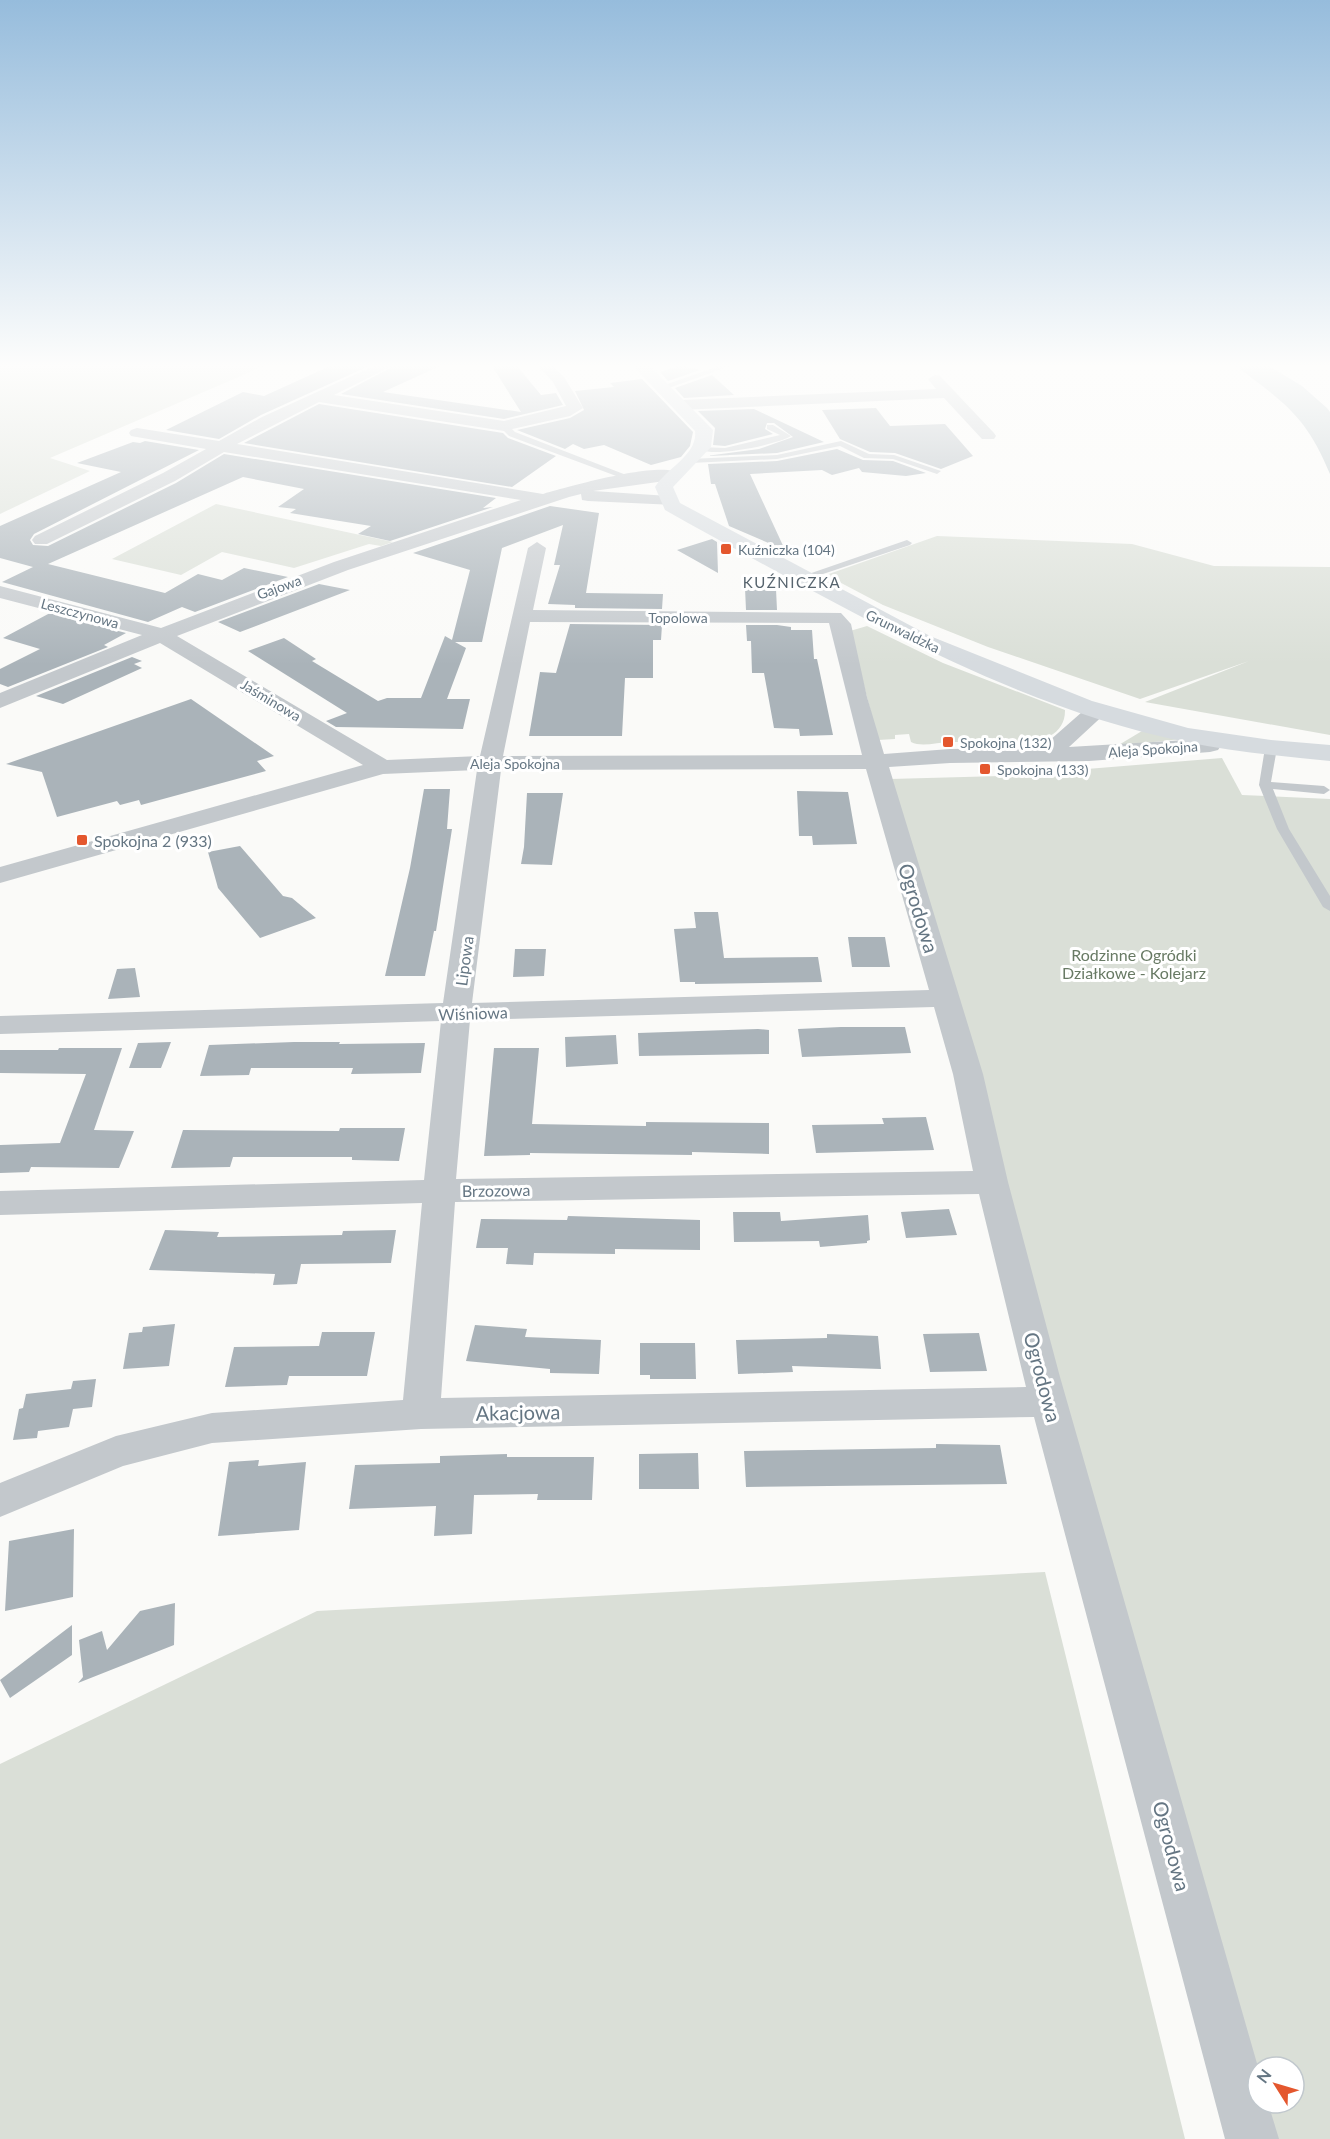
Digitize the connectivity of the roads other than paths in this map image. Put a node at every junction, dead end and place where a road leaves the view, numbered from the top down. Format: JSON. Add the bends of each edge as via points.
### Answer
{"nodes":[{"id":1,"x":187,"y":466,"type":"edge"},
{"id":2,"x":336,"y":466,"type":"edge"},
{"id":3,"x":597,"y":466,"type":"edge"},
{"id":4,"x":683,"y":466,"type":"edge"},
{"id":5,"x":921,"y":466,"type":"edge"},
{"id":6,"x":937,"y":471,"type":"dead end"},
{"id":7,"x":672,"y":475,"type":"junction"},
{"id":8,"x":630,"y":478,"type":"junction"},
{"id":9,"x":596,"y":492,"type":"junction"},
{"id":10,"x":544,"y":499,"type":"junction"},
{"id":11,"x":669,"y":501,"type":"junction"},
{"id":12,"x":41,"y":540,"type":"dead end"},
{"id":13,"x":908,"y":543,"type":"dead end"},
{"id":14,"x":537,"y":548,"type":"dead end"},
{"id":15,"x":802,"y":578,"type":"junction"},
{"id":16,"x":0,"y":592,"type":"edge"},
{"id":17,"x":522,"y":616,"type":"junction"},
{"id":18,"x":834,"y":617,"type":"joint"},
{"id":19,"x":160,"y":634,"type":"junction"},
{"id":20,"x":0,"y":701,"type":"edge"},
{"id":21,"x":1098,"y":710,"type":"junction"},
{"id":22,"x":1136,"y":722,"type":"junction"},
{"id":23,"x":1214,"y":740,"type":"junction"},
{"id":24,"x":1271,"y":748,"type":"junction"},
{"id":25,"x":1330,"y":753,"type":"edge"},
{"id":26,"x":1089,"y":754,"type":"junction"},
{"id":27,"x":1044,"y":756,"type":"junction"},
{"id":28,"x":875,"y":761,"type":"junction"},
{"id":29,"x":491,"y":763,"type":"junction"},
{"id":30,"x":382,"y":766,"type":"junction"},
{"id":31,"x":1265,"y":784,"type":"junction"},
{"id":32,"x":1324,"y":790,"type":"dead end"},
{"id":33,"x":0,"y":875,"type":"edge"},
{"id":34,"x":1330,"y":907,"type":"edge"},
{"id":35,"x":946,"y":998,"type":"junction"},
{"id":36,"x":457,"y":1013,"type":"junction"},
{"id":37,"x":0,"y":1025,"type":"edge"},
{"id":38,"x":992,"y":1182,"type":"junction"},
{"id":39,"x":439,"y":1191,"type":"junction"},
{"id":40,"x":0,"y":1203,"type":"edge"},
{"id":41,"x":1048,"y":1402,"type":"junction"},
{"id":42,"x":422,"y":1414,"type":"junction"},
{"id":43,"x":0,"y":1500,"type":"edge"},
{"id":44,"x":1252,"y":2139,"type":"edge"}],
"edges":[{"from":1,"to":12,"type":"street"},
{"from":2,"to":10,"type":"street"},
{"from":3,"to":8,"type":"lane"},
{"from":4,"to":7,"type":"street"},
{"from":5,"to":6,"type":"lane"},
{"from":7,"to":8,"type":"street","name":"Gajowa"},
{"from":7,"to":11,"type":"street","via":[[664,488]]},
{"from":8,"to":9,"type":"street","name":"Gajowa"},
{"from":9,"to":10,"type":"street","name":"Gajowa"},
{"from":9,"to":11,"type":"street","name":"Gajowa"},
{"from":10,"to":19,"type":"street","name":"Gajowa","via":[[320,572]]},
{"from":11,"to":15,"type":"street","name":"Grunwaldzka"},
{"from":13,"to":15,"type":"lane"},
{"from":14,"to":17,"type":"street","name":"Lipowa"},
{"from":15,"to":21,"type":"street","name":"Grunwaldzka","via":[[973,664]]},
{"from":16,"to":19,"type":"street","name":"Leszczynowa"},
{"from":17,"to":18,"type":"street","name":"Topolowa"},
{"from":17,"to":29,"type":"street","name":"Lipowa"},
{"from":18,"to":28,"type":"street","name":"Ogrodowa","via":[[840,624]]},
{"from":19,"to":20,"type":"street","name":"Gajowa"},
{"from":19,"to":30,"type":"street","name":"Jaśminowa"},
{"from":21,"to":22,"type":"street","name":"Grunwaldzka"},
{"from":21,"to":27,"type":"street"},
{"from":22,"to":23,"type":"street","name":"Grunwaldzka"},
{"from":22,"to":26,"type":"street","name":"Aleja Spokojna"},
{"from":23,"to":24,"type":"street","name":"Grunwaldzka"},
{"from":23,"to":26,"type":"street","name":"Aleja Spokojna","via":[[1210,745]]},
{"from":24,"to":25,"type":"street","name":"Grunwaldzka"},
{"from":24,"to":31,"type":"lane"},
{"from":26,"to":27,"type":"street","name":"Aleja Spokojna"},
{"from":27,"to":28,"type":"street","name":"Aleja Spokojna"},
{"from":28,"to":29,"type":"street","name":"Aleja Spokojna"},
{"from":28,"to":35,"type":"street","name":"Ogrodowa"},
{"from":29,"to":30,"type":"street","name":"Aleja Spokojna"},
{"from":29,"to":36,"type":"street","name":"Lipowa"},
{"from":30,"to":33,"type":"street","name":"Aleja Spokojna"},
{"from":31,"to":32,"type":"lane"},
{"from":31,"to":34,"type":"lane","via":[[1283,829]]},
{"from":35,"to":36,"type":"street","name":"Wiśniowa"},
{"from":35,"to":38,"type":"street","name":"Ogrodowa"},
{"from":36,"to":37,"type":"street","name":"Wiśniowa"},
{"from":36,"to":39,"type":"street","name":"Lipowa"},
{"from":38,"to":39,"type":"street","name":"Brzozowa"},
{"from":38,"to":41,"type":"street","name":"Ogrodowa"},
{"from":39,"to":40,"type":"street","name":"Brzozowa"},
{"from":39,"to":42,"type":"street","name":"Lipowa"},
{"from":41,"to":42,"type":"street","name":"Akacjowa"},
{"from":41,"to":44,"type":"street","name":"Ogrodowa"},
{"from":42,"to":43,"type":"street","name":"Akacjowa","via":[[213,1428],[116,1452]]}]}
